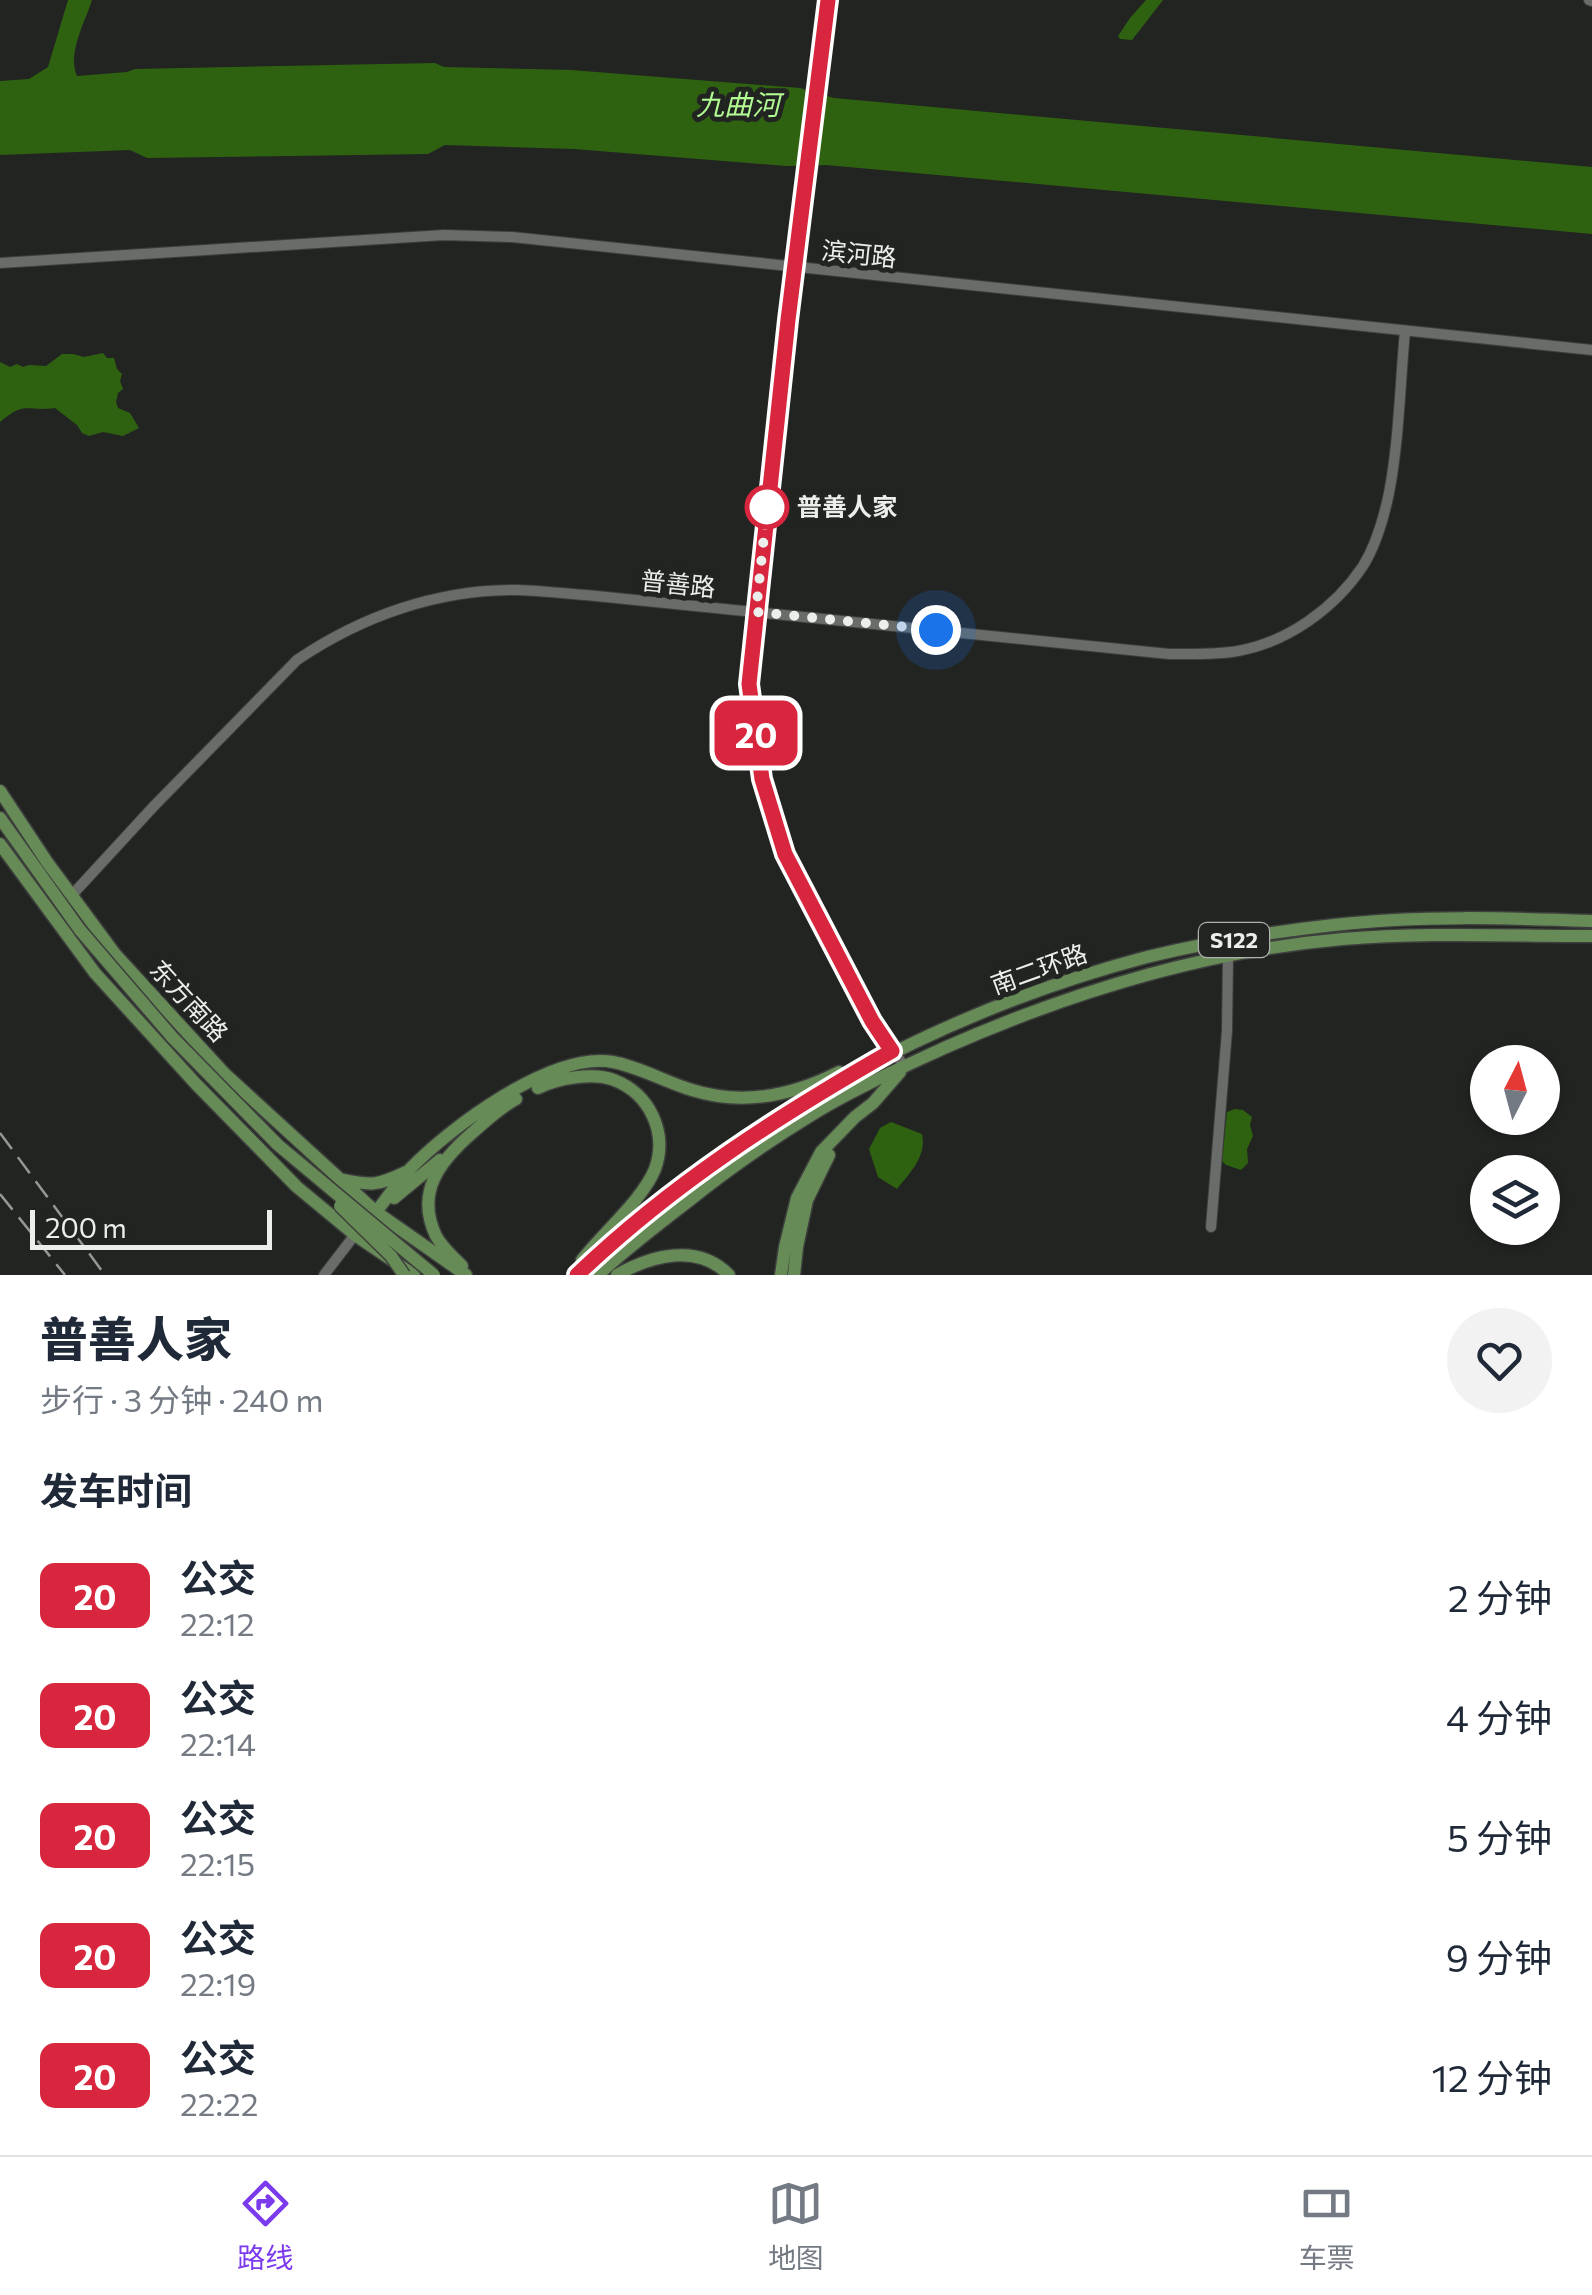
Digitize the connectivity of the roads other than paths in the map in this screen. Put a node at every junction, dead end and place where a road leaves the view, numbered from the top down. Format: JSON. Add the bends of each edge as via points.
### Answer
{"nodes":[{"id":1,"x":828,"y":0,"type":"edge"},
{"id":2,"x":0,"y":263,"type":"edge"},
{"id":3,"x":795,"y":267,"type":"junction"},
{"id":4,"x":1405,"y":332,"type":"junction"},
{"id":5,"x":1592,"y":350,"type":"edge"},
{"id":6,"x":756,"y":612,"type":"junction"},
{"id":7,"x":0,"y":791,"type":"edge"},
{"id":8,"x":0,"y":818,"type":"edge"},
{"id":9,"x":0,"y":844,"type":"edge"},
{"id":10,"x":72,"y":896,"type":"junction"},
{"id":11,"x":1389,"y":921,"type":"junction"},
{"id":12,"x":1592,"y":921,"type":"edge"},
{"id":13,"x":1390,"y":936,"type":"junction"},
{"id":14,"x":1592,"y":936,"type":"edge"},
{"id":15,"x":1228,"y":957,"type":"junction"},
{"id":16,"x":892,"y":1051,"type":"junction"},
{"id":17,"x":904,"y":1066,"type":"junction"},
{"id":18,"x":278,"y":1145,"type":"junction"},
{"id":19,"x":452,"y":1150,"type":"junction"},
{"id":20,"x":408,"y":1170,"type":"junction"},
{"id":21,"x":338,"y":1179,"type":"junction"},
{"id":22,"x":376,"y":1212,"type":"junction"},
{"id":23,"x":1211,"y":1227,"type":"dead end"},
{"id":24,"x":355,"y":1234,"type":"junction"},
{"id":25,"x":791,"y":1247,"type":"junction"},
{"id":26,"x":324,"y":1275,"type":"edge"},
{"id":27,"x":404,"y":1275,"type":"edge"},
{"id":28,"x":414,"y":1275,"type":"edge"},
{"id":29,"x":434,"y":1275,"type":"edge"},
{"id":30,"x":468,"y":1275,"type":"edge"},
{"id":31,"x":574,"y":1275,"type":"edge"},
{"id":32,"x":598,"y":1275,"type":"edge"},
{"id":33,"x":618,"y":1275,"type":"edge"},
{"id":34,"x":730,"y":1275,"type":"edge"},
{"id":35,"x":781,"y":1275,"type":"edge"},
{"id":36,"x":794,"y":1275,"type":"edge"}],
"edges":[{"from":1,"to":3,"type":"street"},
{"from":2,"to":3,"type":"street","name":"滨河路","via":[[444,235]]},
{"from":3,"to":4,"type":"street","name":"滨河路"},
{"from":3,"to":6,"type":"street"},
{"from":4,"to":5,"type":"street","name":"滨河路"},
{"from":4,"to":6,"type":"street","name":"普善路","via":[[1394,463],[1378,534],[1340,594],[1314,618],[1276,638],[1242,650],[1169,654]]},
{"from":6,"to":10,"type":"street","name":"普善路","via":[[518,590],[445,596],[362,623],[297,660]]},
{"from":6,"to":16,"type":"street","via":[[749,684],[762,779],[785,854]]},
{"from":7,"to":10,"type":"main road","name":"东方南路"},
{"from":8,"to":18,"type":"main road","bridge":true,"via":[[80,930]]},
{"from":9,"to":24,"type":"main road","name":"东方南路","via":[[95,973],[183,1070],[297,1187]]},
{"from":10,"to":21,"type":"main road","name":"东方南路","via":[[115,954],[226,1074]]},
{"from":11,"to":12,"type":"main road","name":"南二环路","number":"S122"},
{"from":11,"to":13,"type":"main road"},
{"from":11,"to":16,"type":"main road","name":"南二环路","number":"S122","via":[[1148,957],[1038,992]]},
{"from":13,"to":14,"type":"main road","name":"南二环路","number":"S122"},
{"from":13,"to":15,"type":"main road","name":"南二环路","number":"S122"},
{"from":15,"to":17,"type":"main road","name":"南二环路","number":"S122","via":[[1098,988]]},
{"from":15,"to":23,"type":"street"},
{"from":16,"to":17,"type":"street"},
{"from":16,"to":20,"type":"main road","via":[[819,1083],[744,1099],[690,1090],[610,1061],[574,1064],[484,1107]]},
{"from":16,"to":31,"type":"main road","name":"南二环路","number":"S122","via":[[710,1164]]},
{"from":17,"to":25,"type":"main road","via":[[821,1152],[797,1198]]},
{"from":17,"to":32,"type":"main road","name":"南二环路","number":"S122","via":[[732,1166]]},
{"from":18,"to":27,"type":"main road","bridge":true},
{"from":18,"to":29,"type":"main road","bridge":true},
{"from":19,"to":22,"type":"main road"},
{"from":19,"to":30,"type":"main road","via":[[438,1167],[428,1212],[437,1238]]},
{"from":19,"to":31,"type":"main road","via":[[505,1105],[544,1084],[611,1078],[648,1105],[658,1124],[654,1171]]},
{"from":20,"to":21,"type":"main road","via":[[368,1186]]},
{"from":20,"to":22,"type":"main road"},
{"from":21,"to":22,"type":"main road","name":"东方南路"},
{"from":22,"to":24,"type":"street"},
{"from":22,"to":30,"type":"main road","name":"东方南路"},
{"from":24,"to":26,"type":"street"},
{"from":24,"to":28,"type":"main road","name":"东方南路"},
{"from":25,"to":35,"type":"main road"},
{"from":25,"to":36,"type":"main road"},
{"from":33,"to":34,"type":"main road","via":[[665,1254],[695,1256]]}]}
